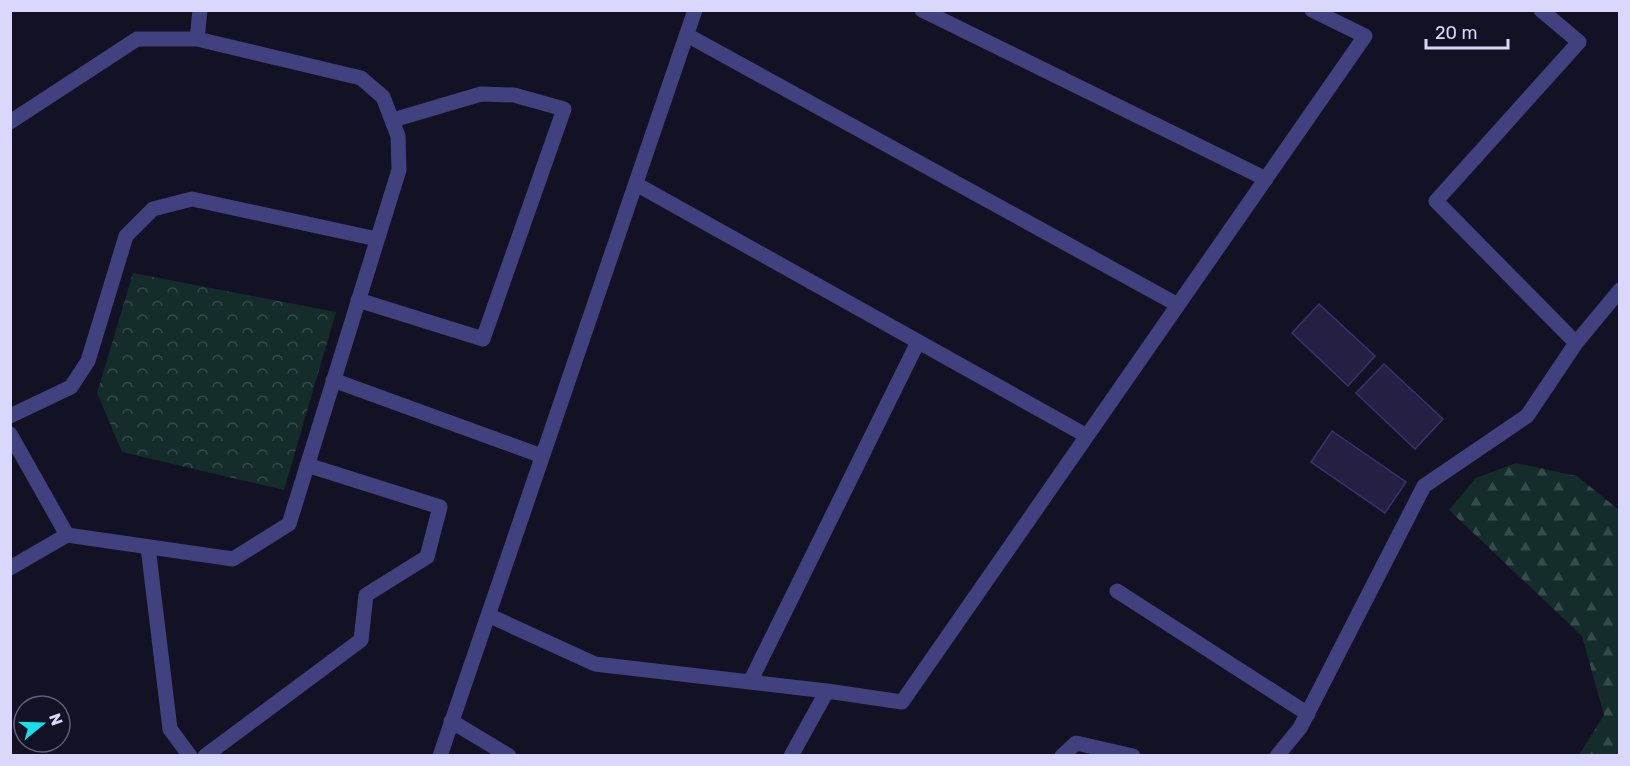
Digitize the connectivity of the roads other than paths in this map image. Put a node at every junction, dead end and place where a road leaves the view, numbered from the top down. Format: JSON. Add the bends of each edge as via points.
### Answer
{"nodes":[{"id":1,"x":200,"y":10,"type":"edge"},
{"id":2,"x":695,"y":10,"type":"edge"},
{"id":3,"x":922,"y":10,"type":"edge"},
{"id":4,"x":1312,"y":10,"type":"edge"},
{"id":5,"x":1541,"y":10,"type":"edge"},
{"id":6,"x":687,"y":35,"type":"junction"},
{"id":7,"x":196,"y":39,"type":"junction"},
{"id":8,"x":393,"y":120,"type":"junction"},
{"id":9,"x":10,"y":122,"type":"edge"},
{"id":10,"x":1266,"y":179,"type":"junction"},
{"id":11,"x":636,"y":184,"type":"junction"},
{"id":12,"x":377,"y":239,"type":"junction"},
{"id":13,"x":1620,"y":290,"type":"edge"},
{"id":14,"x":358,"y":300,"type":"junction"},
{"id":15,"x":1178,"y":305,"type":"junction"},
{"id":16,"x":918,"y":342,"type":"junction"},
{"id":17,"x":1576,"y":343,"type":"junction"},
{"id":18,"x":333,"y":380,"type":"junction"},
{"id":19,"x":10,"y":416,"type":"edge"},
{"id":20,"x":10,"y":434,"type":"edge"},
{"id":21,"x":1087,"y":436,"type":"junction"},
{"id":22,"x":542,"y":456,"type":"junction"},
{"id":23,"x":307,"y":465,"type":"junction"},
{"id":24,"x":68,"y":535,"type":"junction"},
{"id":25,"x":148,"y":547,"type":"junction"},
{"id":26,"x":10,"y":568,"type":"edge"},
{"id":27,"x":1117,"y":591,"type":"dead end"},
{"id":28,"x":488,"y":615,"type":"junction"},
{"id":29,"x":750,"y":682,"type":"junction"},
{"id":30,"x":827,"y":691,"type":"junction"},
{"id":31,"x":1308,"y":714,"type":"junction"},
{"id":32,"x":451,"y":721,"type":"junction"},
{"id":33,"x":190,"y":756,"type":"edge"},
{"id":34,"x":205,"y":756,"type":"edge"},
{"id":35,"x":440,"y":756,"type":"edge"},
{"id":36,"x":509,"y":756,"type":"edge"},
{"id":37,"x":791,"y":756,"type":"edge"},
{"id":38,"x":1062,"y":756,"type":"edge"},
{"id":39,"x":1133,"y":756,"type":"edge"},
{"id":40,"x":1277,"y":756,"type":"edge"}],
"edges":[{"from":1,"to":7,"type":"street"},
{"from":2,"to":6,"type":"street"},
{"from":3,"to":10,"type":"street"},
{"from":4,"to":10,"type":"street","via":[[1365,36]]},
{"from":5,"to":17,"type":"street","via":[[1579,42],[1436,201]]},
{"from":6,"to":11,"type":"street"},
{"from":6,"to":15,"type":"street"},
{"from":7,"to":8,"type":"street","via":[[361,78],[383,97]]},
{"from":7,"to":9,"type":"street","via":[[136,39]]},
{"from":8,"to":12,"type":"street","via":[[398,136],[399,170]]},
{"from":8,"to":14,"type":"street","via":[[481,93],[514,95],[564,109],[483,339]]},
{"from":10,"to":15,"type":"street"},
{"from":11,"to":16,"type":"street"},
{"from":11,"to":22,"type":"street"},
{"from":12,"to":14,"type":"street"},
{"from":12,"to":19,"type":"street","via":[[192,199],[153,209],[126,236],[88,361],[71,387]]},
{"from":13,"to":17,"type":"street"},
{"from":14,"to":18,"type":"street"},
{"from":15,"to":21,"type":"street"},
{"from":16,"to":21,"type":"street"},
{"from":16,"to":29,"type":"street"},
{"from":17,"to":31,"type":"street","via":[[1527,416],[1424,486]]},
{"from":18,"to":22,"type":"street"},
{"from":18,"to":23,"type":"street"},
{"from":20,"to":24,"type":"street"},
{"from":21,"to":30,"type":"street","via":[[902,702]]},
{"from":22,"to":28,"type":"street"},
{"from":23,"to":25,"type":"street","via":[[289,524],[233,559]]},
{"from":23,"to":34,"type":"street","via":[[440,507],[427,557],[366,595],[361,640]]},
{"from":24,"to":25,"type":"street"},
{"from":24,"to":26,"type":"street"},
{"from":25,"to":33,"type":"street","via":[[170,729]]},
{"from":27,"to":31,"type":"street"},
{"from":28,"to":29,"type":"street","via":[[595,664]]},
{"from":28,"to":32,"type":"street"},
{"from":29,"to":30,"type":"street"},
{"from":30,"to":37,"type":"street"},
{"from":31,"to":40,"type":"street"},
{"from":32,"to":35,"type":"street"},
{"from":32,"to":36,"type":"street"},
{"from":38,"to":39,"type":"street","via":[[1076,742]]}]}
